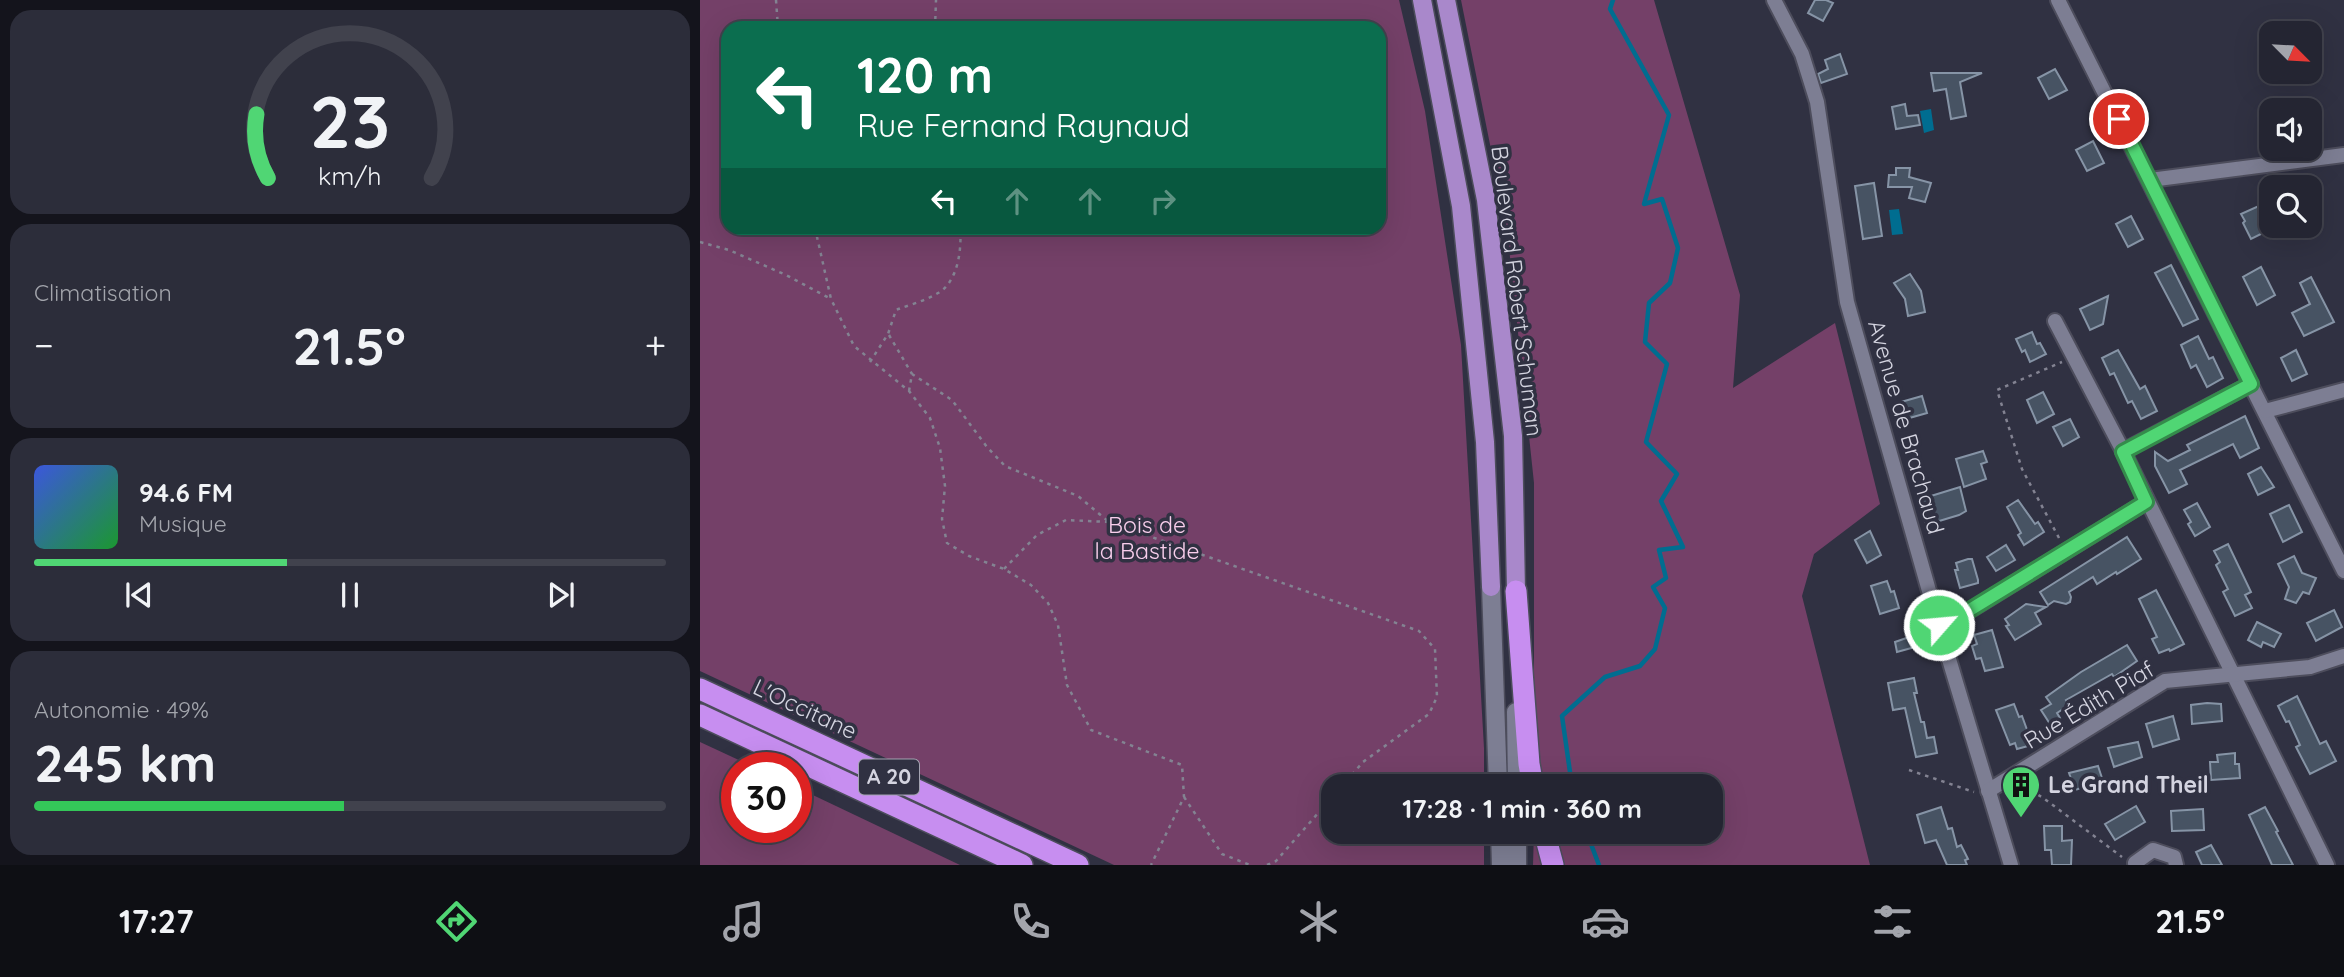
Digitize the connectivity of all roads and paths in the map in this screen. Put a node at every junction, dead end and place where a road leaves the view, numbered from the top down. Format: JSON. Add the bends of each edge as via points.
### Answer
{"nodes":[{"id":1,"x":776,"y":0,"type":"edge"},
{"id":2,"x":936,"y":0,"type":"edge"},
{"id":3,"x":1422,"y":0,"type":"edge"},
{"id":4,"x":1446,"y":0,"type":"edge"},
{"id":5,"x":1774,"y":0,"type":"edge"},
{"id":6,"x":2058,"y":0,"type":"edge"},
{"id":7,"x":778,"y":21,"type":"edge"},
{"id":8,"x":935,"y":21,"type":"edge"},
{"id":9,"x":2344,"y":155,"type":"edge"},
{"id":10,"x":2150,"y":180,"type":"junction"},
{"id":11,"x":817,"y":235,"type":"edge"},
{"id":12,"x":961,"y":235,"type":"edge"},
{"id":13,"x":700,"y":242,"type":"edge"},
{"id":14,"x":831,"y":299,"type":"junction"},
{"id":15,"x":2055,"y":321,"type":"dead end"},
{"id":16,"x":888,"y":334,"type":"junction"},
{"id":17,"x":870,"y":362,"type":"junction"},
{"id":18,"x":2064,"y":362,"type":"dead end"},
{"id":19,"x":912,"y":374,"type":"junction"},
{"id":20,"x":2251,"y":384,"type":"junction"},
{"id":21,"x":2344,"y":390,"type":"edge"},
{"id":22,"x":909,"y":391,"type":"junction"},
{"id":23,"x":2264,"y":411,"type":"junction"},
{"id":24,"x":2123,"y":452,"type":"junction"},
{"id":25,"x":2146,"y":502,"type":"junction"},
{"id":26,"x":1109,"y":522,"type":"junction"},
{"id":27,"x":2063,"y":544,"type":"dead end"},
{"id":28,"x":1004,"y":569,"type":"junction"},
{"id":29,"x":2344,"y":571,"type":"edge"},
{"id":30,"x":1491,"y":587,"type":"joint"},
{"id":31,"x":1516,"y":591,"type":"junction"},
{"id":32,"x":1939,"y":625,"type":"junction"},
{"id":33,"x":2344,"y":656,"type":"edge"},
{"id":34,"x":2233,"y":674,"type":"junction"},
{"id":35,"x":700,"y":689,"type":"edge"},
{"id":36,"x":700,"y":715,"type":"edge"},
{"id":37,"x":1909,"y":770,"type":"dead end"},
{"id":38,"x":1352,"y":774,"type":"edge"},
{"id":39,"x":1498,"y":774,"type":"edge"},
{"id":40,"x":1517,"y":774,"type":"edge"},
{"id":41,"x":1531,"y":774,"type":"edge"},
{"id":42,"x":2023,"y":787,"type":"dead end"},
{"id":43,"x":1988,"y":791,"type":"junction"},
{"id":44,"x":1184,"y":797,"type":"junction"},
{"id":45,"x":1321,"y":810,"type":"edge"},
{"id":46,"x":1500,"y":844,"type":"edge"},
{"id":47,"x":1517,"y":844,"type":"edge"},
{"id":48,"x":1547,"y":844,"type":"edge"},
{"id":49,"x":2135,"y":864,"type":"edge"},
{"id":50,"x":1022,"y":865,"type":"edge"},
{"id":51,"x":1078,"y":865,"type":"edge"},
{"id":52,"x":1151,"y":865,"type":"edge"},
{"id":53,"x":1250,"y":865,"type":"edge"},
{"id":54,"x":1267,"y":865,"type":"edge"},
{"id":55,"x":1501,"y":865,"type":"edge"},
{"id":56,"x":1517,"y":865,"type":"edge"},
{"id":57,"x":1553,"y":865,"type":"edge"},
{"id":58,"x":2011,"y":865,"type":"edge"},
{"id":59,"x":2176,"y":865,"type":"edge"},
{"id":60,"x":2328,"y":865,"type":"edge"}],
"edges":[{"from":1,"to":7,"type":"path"},
{"from":2,"to":8,"type":"path"},
{"from":3,"to":30,"type":"main road","name":"Boulevard Robert Schuman","via":[[1461,206],[1485,442]]},
{"from":4,"to":31,"type":"main road","name":"Boulevard Robert Schuman","via":[[1486,200],[1513,436]]},
{"from":5,"to":32,"type":"street","name":"Avenue de Brachaud","via":[[1802,54],[1817,102],[1847,302]]},
{"from":6,"to":10,"type":"street"},
{"from":9,"to":10,"type":"street"},
{"from":10,"to":20,"type":"street"},
{"from":11,"to":14,"type":"path"},
{"from":12,"to":16,"type":"path","via":[[954,276],[940,293],[896,310]]},
{"from":13,"to":14,"type":"path","via":[[752,260]]},
{"from":14,"to":17,"type":"path","via":[[854,346]]},
{"from":15,"to":24,"type":"street"},
{"from":16,"to":17,"type":"path"},
{"from":16,"to":19,"type":"path"},
{"from":17,"to":22,"type":"path"},
{"from":18,"to":27,"type":"path","via":[[1997,390],[2022,469]]},
{"from":19,"to":22,"type":"path"},
{"from":19,"to":26,"type":"path","via":[[952,400],[1004,466],[1078,496]]},
{"from":20,"to":23,"type":"street"},
{"from":20,"to":24,"type":"street"},
{"from":21,"to":23,"type":"street"},
{"from":22,"to":28,"type":"path","via":[[930,418],[940,448],[947,543]]},
{"from":23,"to":29,"type":"street"},
{"from":24,"to":25,"type":"street"},
{"from":25,"to":32,"type":"street"},
{"from":25,"to":34,"type":"street"},
{"from":26,"to":28,"type":"path","via":[[1066,520],[1037,535]]},
{"from":26,"to":38,"type":"path","via":[[1419,631],[1435,649],[1437,697],[1429,713]]},
{"from":28,"to":44,"type":"path","via":[[1031,585],[1048,603],[1058,625],[1067,685],[1091,730],[1182,765]]},
{"from":30,"to":39,"type":"street"},
{"from":31,"to":40,"type":"street"},
{"from":31,"to":41,"type":"highway"},
{"from":32,"to":43,"type":"street","name":"Avenue de Brachaud"},
{"from":33,"to":34,"type":"street","name":"Rue Édith Piaf","via":[[2310,667]]},
{"from":34,"to":43,"type":"street","name":"Rue Édith Piaf","via":[[2165,681]]},
{"from":34,"to":60,"type":"street"},
{"from":35,"to":51,"type":"highway","name":"L'Occitane","number":"A 20"},
{"from":36,"to":50,"type":"highway","number":"A 20"},
{"from":37,"to":43,"type":"path","via":[[1973,792]]},
{"from":42,"to":49,"type":"path"},
{"from":43,"to":58,"type":"street","name":"Avenue de Brachaud"},
{"from":44,"to":52,"type":"path"},
{"from":44,"to":53,"type":"path","via":[[1222,854]]},
{"from":45,"to":54,"type":"path","via":[[1276,861]]},
{"from":46,"to":55,"type":"street"},
{"from":47,"to":56,"type":"street"},
{"from":48,"to":57,"type":"highway"},
{"from":49,"to":59,"type":"street","via":[[2153,850],[2175,857]]}]}
